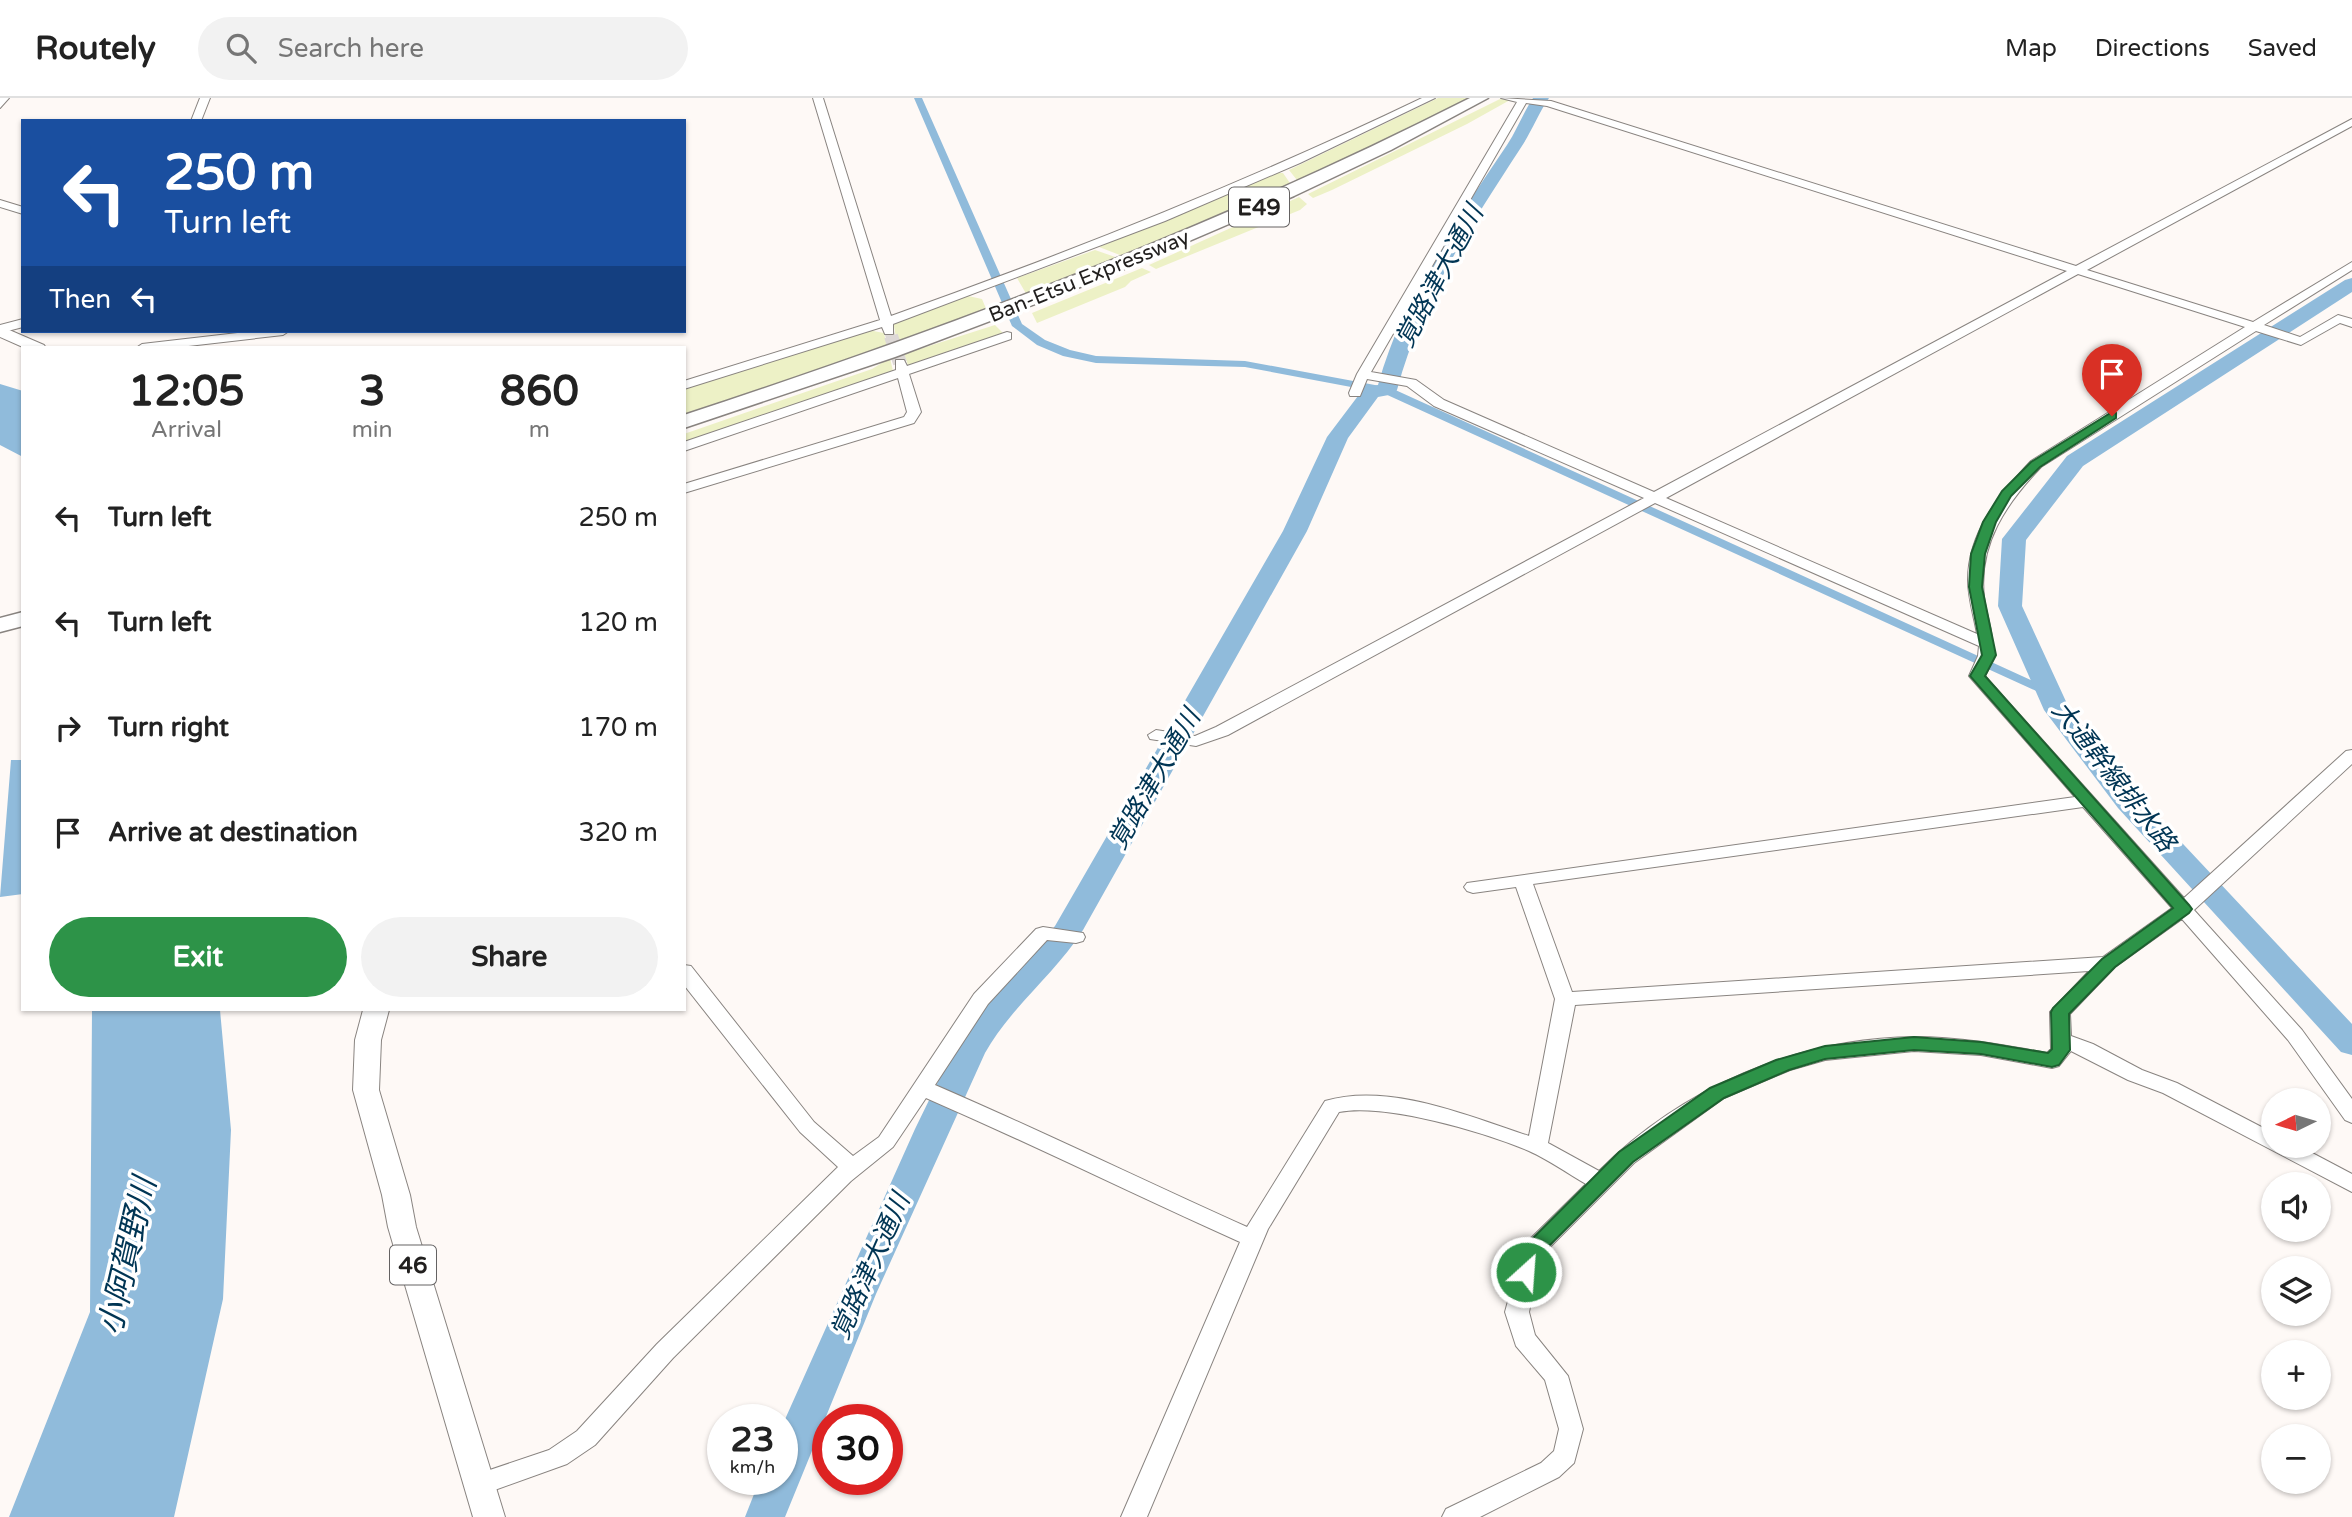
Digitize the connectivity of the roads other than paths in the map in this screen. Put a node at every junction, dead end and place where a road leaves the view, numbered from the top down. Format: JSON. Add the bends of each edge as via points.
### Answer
{"nodes":[{"id":1,"x":4,"y":98,"type":"edge"},
{"id":2,"x":205,"y":98,"type":"edge"},
{"id":3,"x":818,"y":98,"type":"edge"},
{"id":4,"x":1430,"y":98,"type":"edge"},
{"id":5,"x":1481,"y":98,"type":"edge"},
{"id":6,"x":1506,"y":98,"type":"edge"},
{"id":7,"x":1526,"y":100,"type":"junction"},
{"id":8,"x":0,"y":105,"type":"edge"},
{"id":9,"x":198,"y":119,"type":"edge"},
{"id":10,"x":2352,"y":122,"type":"edge"},
{"id":11,"x":2,"y":205,"type":"edge"},
{"id":12,"x":21,"y":210,"type":"edge"},
{"id":13,"x":2352,"y":265,"type":"edge"},
{"id":14,"x":2078,"y":269,"type":"junction"},
{"id":15,"x":2352,"y":323,"type":"edge"},
{"id":16,"x":21,"y":324,"type":"edge"},
{"id":17,"x":888,"y":327,"type":"junction"},
{"id":18,"x":2255,"y":328,"type":"junction"},
{"id":19,"x":0,"y":330,"type":"edge"},
{"id":20,"x":266,"y":333,"type":"edge"},
{"id":21,"x":1007,"y":336,"type":"dead end"},
{"id":22,"x":33,"y":346,"type":"edge"},
{"id":23,"x":159,"y":346,"type":"edge"},
{"id":24,"x":901,"y":368,"type":"junction"},
{"id":25,"x":1366,"y":376,"type":"junction"},
{"id":26,"x":686,"y":385,"type":"edge"},
{"id":27,"x":1354,"y":393,"type":"dead end"},
{"id":28,"x":686,"y":421,"type":"edge"},
{"id":29,"x":686,"y":446,"type":"edge"},
{"id":30,"x":686,"y":488,"type":"edge"},
{"id":31,"x":1651,"y":498,"type":"junction"},
{"id":32,"x":21,"y":620,"type":"edge"},
{"id":33,"x":0,"y":625,"type":"edge"},
{"id":34,"x":1988,"y":649,"type":"junction"},
{"id":35,"x":1161,"y":736,"type":"dead end"},
{"id":36,"x":2352,"y":755,"type":"edge"},
{"id":37,"x":2087,"y":800,"type":"junction"},
{"id":38,"x":1523,"y":882,"type":"junction"},
{"id":39,"x":1473,"y":887,"type":"dead end"},
{"id":40,"x":2186,"y":906,"type":"junction"},
{"id":41,"x":1076,"y":937,"type":"dead end"},
{"id":42,"x":2108,"y":963,"type":"junction"},
{"id":43,"x":686,"y":974,"type":"edge"},
{"id":44,"x":1565,"y":999,"type":"junction"},
{"id":45,"x":376,"y":1011,"type":"edge"},
{"id":46,"x":2061,"y":1040,"type":"junction"},
{"id":47,"x":926,"y":1089,"type":"junction"},
{"id":48,"x":2352,"y":1115,"type":"edge"},
{"id":49,"x":2261,"y":1136,"type":"edge"},
{"id":50,"x":1537,"y":1146,"type":"junction"},
{"id":51,"x":2303,"y":1158,"type":"edge"},
{"id":52,"x":853,"y":1168,"type":"junction"},
{"id":53,"x":1602,"y":1183,"type":"junction"},
{"id":54,"x":2352,"y":1184,"type":"edge"},
{"id":55,"x":1254,"y":1239,"type":"junction"},
{"id":56,"x":478,"y":1485,"type":"junction"},
{"id":57,"x":488,"y":1517,"type":"edge"},
{"id":58,"x":1134,"y":1517,"type":"edge"},
{"id":59,"x":1455,"y":1517,"type":"edge"}],
"edges":[{"from":1,"to":8,"type":"street"},
{"from":2,"to":9,"type":"street"},
{"from":3,"to":17,"type":"street"},
{"from":4,"to":17,"type":"street","via":[[1093,247]]},
{"from":5,"to":28,"type":"highway","name":"Ban-Etsu Expressway","number":"E49","via":[[1303,187],[1186,238],[988,316]]},
{"from":6,"to":7,"type":"street"},
{"from":7,"to":14,"type":"street"},
{"from":7,"to":25,"type":"street"},
{"from":10,"to":14,"type":"street"},
{"from":11,"to":12,"type":"street"},
{"from":13,"to":18,"type":"street"},
{"from":14,"to":18,"type":"street"},
{"from":14,"to":31,"type":"street"},
{"from":15,"to":18,"type":"street","via":[[2338,318],[2301,341]]},
{"from":16,"to":19,"type":"street"},
{"from":17,"to":26,"type":"street"},
{"from":18,"to":34,"type":"street","via":[[2036,464],[2006,494],[1978,554],[1977,599]]},
{"from":19,"to":22,"type":"main road"},
{"from":20,"to":23,"type":"street"},
{"from":21,"to":24,"type":"street"},
{"from":24,"to":29,"type":"street"},
{"from":24,"to":30,"type":"street","via":[[914,412],[909,420]]},
{"from":25,"to":27,"type":"street"},
{"from":25,"to":31,"type":"street","via":[[1405,382],[1439,403]]},
{"from":31,"to":34,"type":"street"},
{"from":31,"to":35,"type":"street","via":[[1222,731],[1196,741]]},
{"from":32,"to":33,"type":"highway"},
{"from":34,"to":37,"type":"street","via":[[1978,676]]},
{"from":36,"to":40,"type":"street"},
{"from":37,"to":38,"type":"street"},
{"from":37,"to":40,"type":"street"},
{"from":38,"to":39,"type":"street"},
{"from":38,"to":44,"type":"street"},
{"from":40,"to":42,"type":"street"},
{"from":40,"to":48,"type":"street","via":[[2295,1035]]},
{"from":41,"to":47,"type":"street","via":[[1043,933],[981,999]]},
{"from":42,"to":44,"type":"street"},
{"from":42,"to":46,"type":"street","via":[[2060,1012]]},
{"from":43,"to":52,"type":"street","via":[[807,1128]]},
{"from":44,"to":50,"type":"street"},
{"from":45,"to":56,"type":"main road","number":"46","via":[[368,1040],[366,1090]]},
{"from":46,"to":49,"type":"street","via":[[2170,1088]]},
{"from":46,"to":53,"type":"street","via":[[2061,1050],[2052,1061],[1981,1048],[1914,1044],[1825,1053],[1783,1065],[1717,1093],[1626,1157]]},
{"from":47,"to":52,"type":"street","via":[[886,1142]]},
{"from":47,"to":55,"type":"street"},
{"from":50,"to":53,"type":"street"},
{"from":50,"to":55,"type":"street","via":[[1427,1111],[1357,1101],[1332,1106]]},
{"from":51,"to":54,"type":"street"},
{"from":52,"to":56,"type":"street","via":[[665,1351],[586,1438],[558,1457]]},
{"from":53,"to":59,"type":"street","via":[[1531,1252],[1517,1312],[1524,1339],[1556,1376],[1572,1429],[1565,1456],[1550,1470]]},
{"from":55,"to":58,"type":"street"},
{"from":56,"to":57,"type":"main road","number":"46"}]}
